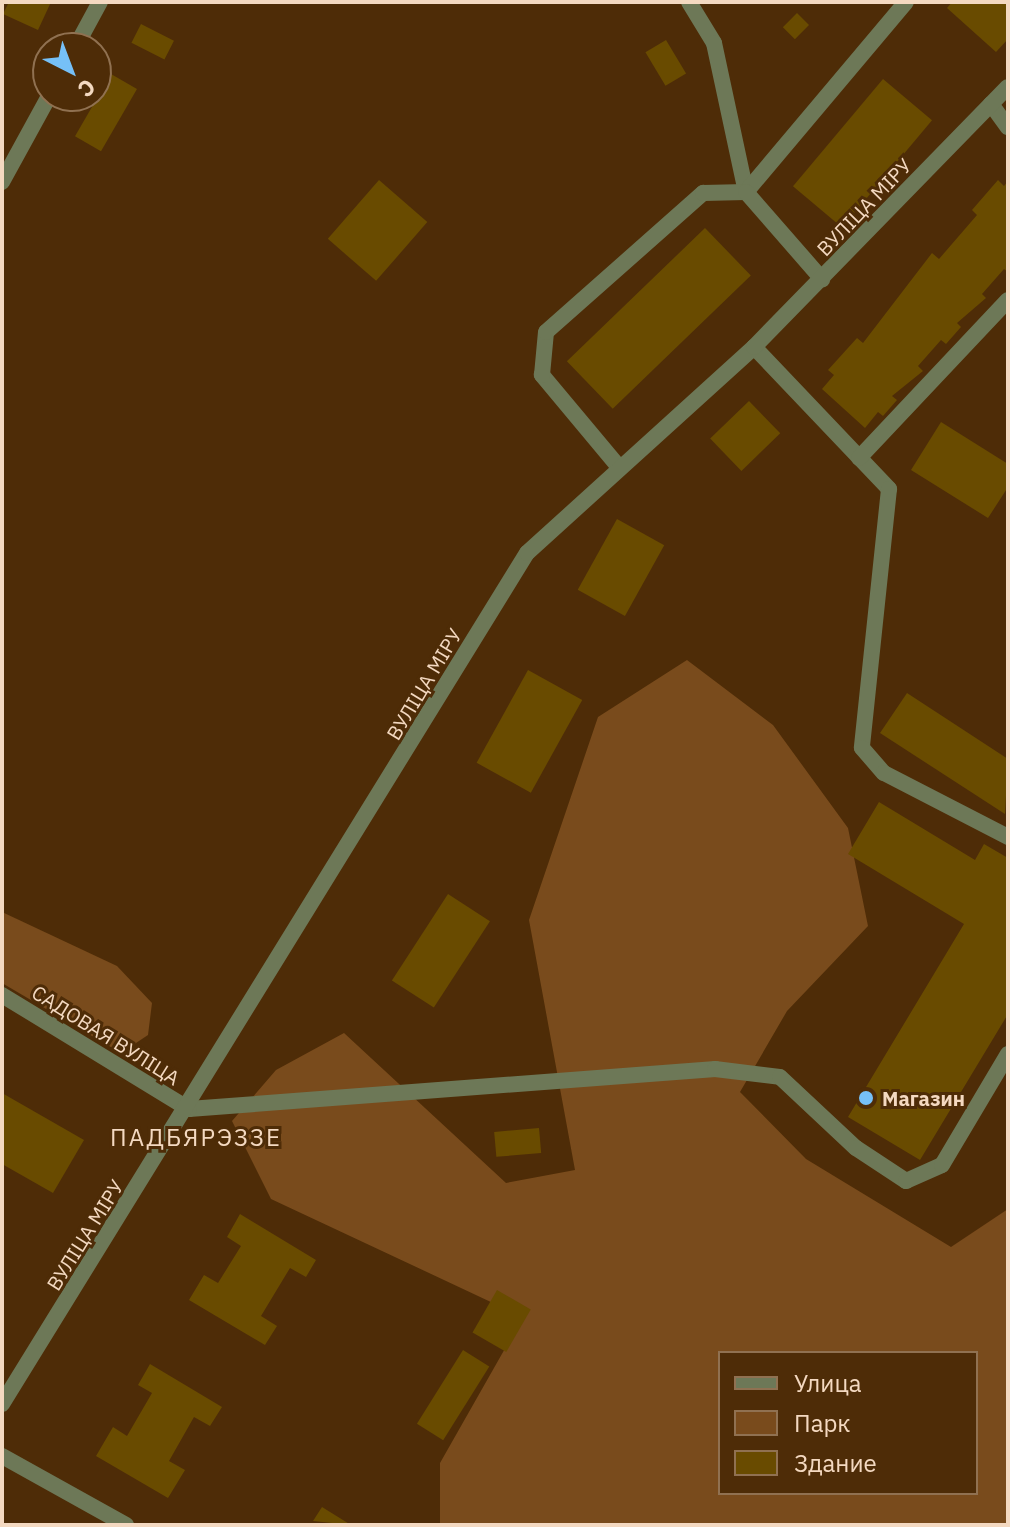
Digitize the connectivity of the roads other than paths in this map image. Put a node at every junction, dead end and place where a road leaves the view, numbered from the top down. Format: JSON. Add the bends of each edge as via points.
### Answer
{"nodes":[{"id":1,"x":100,"y":2,"type":"edge"},
{"id":2,"x":689,"y":2,"type":"edge"},
{"id":3,"x":906,"y":2,"type":"edge"},
{"id":4,"x":84,"y":32,"type":"edge"},
{"id":5,"x":1008,"y":87,"type":"edge"},
{"id":6,"x":991,"y":104,"type":"junction"},
{"id":7,"x":40,"y":112,"type":"edge"},
{"id":8,"x":1008,"y":127,"type":"edge"},
{"id":9,"x":5,"y":176,"type":"edge"},
{"id":10,"x":746,"y":192,"type":"junction"},
{"id":11,"x":822,"y":279,"type":"junction"},
{"id":12,"x":1008,"y":300,"type":"edge"},
{"id":13,"x":754,"y":347,"type":"junction"},
{"id":14,"x":859,"y":458,"type":"junction"},
{"id":15,"x":618,"y":466,"type":"junction"},
{"id":16,"x":1008,"y":837,"type":"edge"},
{"id":17,"x":2,"y":995,"type":"edge"},
{"id":18,"x":1008,"y":1054,"type":"edge"},
{"id":19,"x":189,"y":1109,"type":"junction"},
{"id":20,"x":2,"y":1404,"type":"edge"},
{"id":21,"x":2,"y":1456,"type":"edge"},
{"id":22,"x":126,"y":1525,"type":"edge"}],
"edges":[{"from":1,"to":4,"type":"street"},
{"from":2,"to":10,"type":"street","via":[[714,43]]},
{"from":3,"to":10,"type":"street"},
{"from":5,"to":6,"type":"street","name":"ВУЛІЦА МІРУ"},
{"from":6,"to":8,"type":"street"},
{"from":6,"to":11,"type":"street","name":"ВУЛІЦА МІРУ"},
{"from":7,"to":9,"type":"street"},
{"from":10,"to":11,"type":"street"},
{"from":10,"to":15,"type":"street","via":[[703,193],[546,332],[542,375]]},
{"from":11,"to":13,"type":"street","name":"ВУЛІЦА МІРУ"},
{"from":12,"to":14,"type":"street"},
{"from":13,"to":14,"type":"street"},
{"from":13,"to":15,"type":"street","name":"ВУЛІЦА МІРУ"},
{"from":14,"to":16,"type":"street","via":[[889,489],[862,748],[884,773]]},
{"from":15,"to":19,"type":"street","name":"ВУЛІЦА МІРУ","via":[[527,553]]},
{"from":17,"to":19,"type":"street","name":"САДОВАЯ ВУЛІЦА"},
{"from":18,"to":19,"type":"street","via":[[942,1165],[906,1181],[856,1148],[780,1077],[715,1069]]},
{"from":19,"to":20,"type":"street","name":"ВУЛІЦА МІРУ"},
{"from":21,"to":22,"type":"street"}]}
